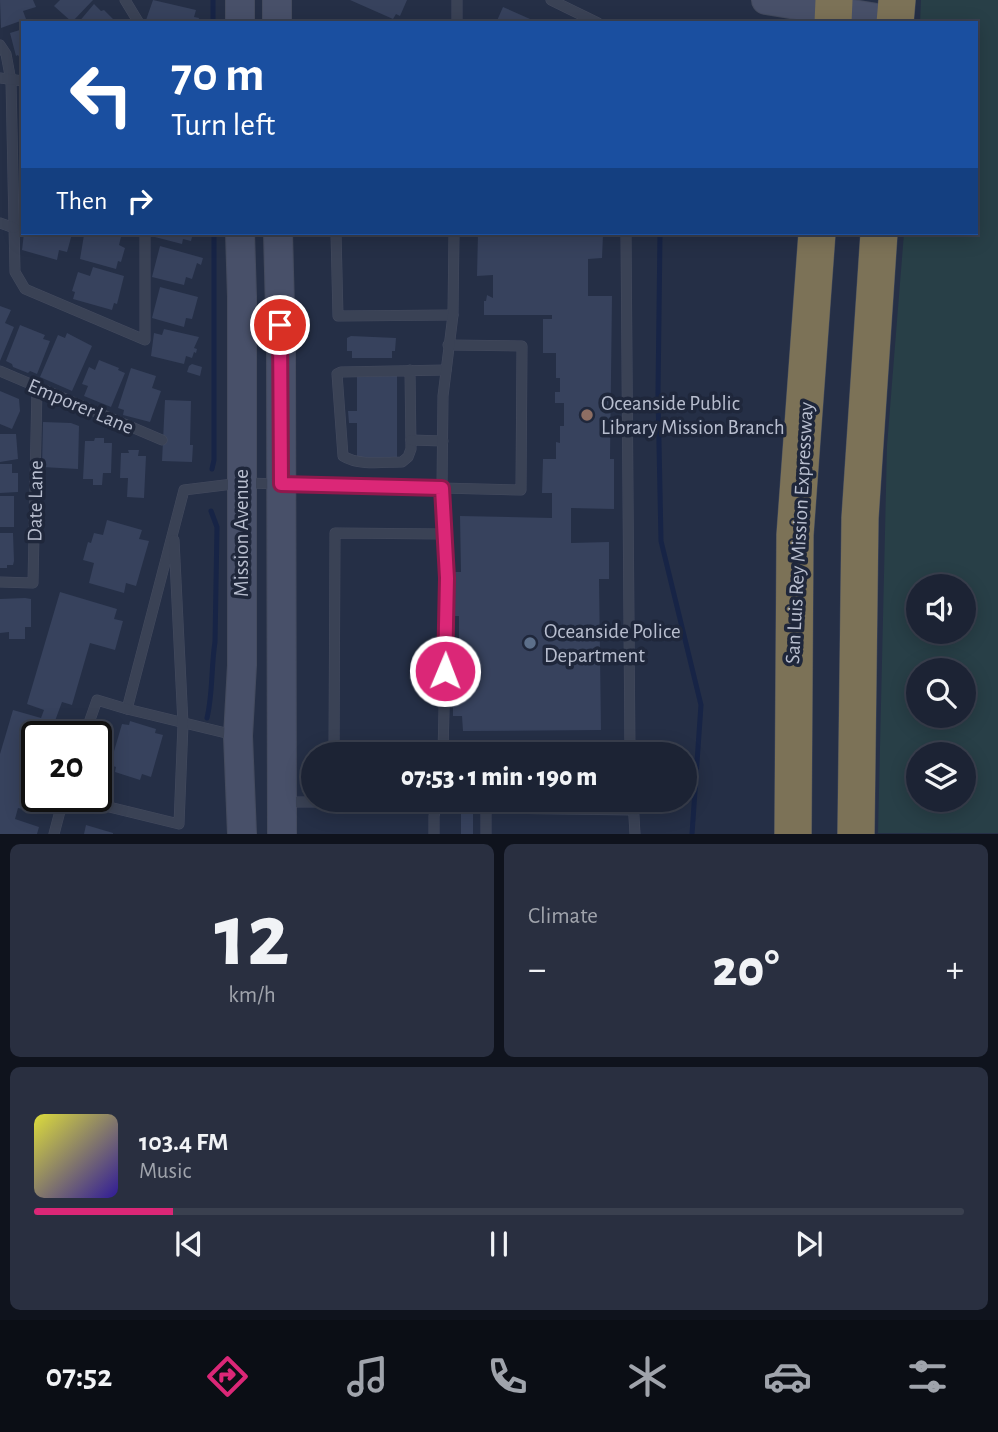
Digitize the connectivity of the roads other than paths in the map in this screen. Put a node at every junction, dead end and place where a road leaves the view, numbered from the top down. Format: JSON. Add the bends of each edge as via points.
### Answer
{"nodes":[{"id":1,"x":125,"y":0,"type":"edge"},
{"id":2,"x":240,"y":0,"type":"edge"},
{"id":3,"x":277,"y":0,"type":"edge"},
{"id":4,"x":457,"y":0,"type":"edge"},
{"id":5,"x":551,"y":0,"type":"edge"},
{"id":6,"x":766,"y":0,"type":"edge"},
{"id":7,"x":833,"y":11,"type":"edge"},
{"id":8,"x":896,"y":15,"type":"edge"},
{"id":9,"x":138,"y":21,"type":"edge"},
{"id":10,"x":240,"y":21,"type":"edge"},
{"id":11,"x":276,"y":21,"type":"edge"},
{"id":12,"x":457,"y":21,"type":"edge"},
{"id":13,"x":594,"y":21,"type":"edge"},
{"id":14,"x":0,"y":45,"type":"edge"},
{"id":15,"x":0,"y":78,"type":"edge"},
{"id":16,"x":21,"y":80,"type":"edge"},
{"id":17,"x":11,"y":81,"type":"junction"},
{"id":18,"x":0,"y":223,"type":"edge"},
{"id":19,"x":13,"y":229,"type":"junction"},
{"id":20,"x":145,"y":235,"type":"edge"},
{"id":21,"x":240,"y":235,"type":"edge"},
{"id":22,"x":278,"y":235,"type":"edge"},
{"id":23,"x":336,"y":235,"type":"edge"},
{"id":24,"x":454,"y":235,"type":"edge"},
{"id":25,"x":626,"y":235,"type":"edge"},
{"id":26,"x":817,"y":235,"type":"edge"},
{"id":27,"x":879,"y":235,"type":"edge"},
{"id":28,"x":453,"y":315,"type":"junction"},
{"id":29,"x":448,"y":345,"type":"junction"},
{"id":30,"x":410,"y":370,"type":"junction"},
{"id":31,"x":446,"y":370,"type":"junction"},
{"id":32,"x":0,"y":371,"type":"edge"},
{"id":33,"x":37,"y":387,"type":"junction"},
{"id":34,"x":162,"y":440,"type":"dead end"},
{"id":35,"x":411,"y":440,"type":"junction"},
{"id":36,"x":443,"y":441,"type":"junction"},
{"id":37,"x":241,"y":483,"type":"junction"},
{"id":38,"x":281,"y":484,"type":"junction"},
{"id":39,"x":442,"y":488,"type":"junction"},
{"id":40,"x":174,"y":529,"type":"junction"},
{"id":41,"x":445,"y":534,"type":"junction"},
{"id":42,"x":0,"y":582,"type":"edge"},
{"id":43,"x":127,"y":709,"type":"junction"},
{"id":44,"x":90,"y":721,"type":"edge"},
{"id":45,"x":183,"y":724,"type":"junction"},
{"id":46,"x":238,"y":736,"type":"junction"},
{"id":47,"x":334,"y":742,"type":"edge"},
{"id":48,"x":443,"y":742,"type":"edge"},
{"id":49,"x":630,"y":742,"type":"edge"},
{"id":50,"x":283,"y":802,"type":"junction"},
{"id":51,"x":301,"y":802,"type":"edge"},
{"id":52,"x":112,"y":808,"type":"edge"},
{"id":53,"x":60,"y":812,"type":"edge"},
{"id":54,"x":437,"y":812,"type":"edge"},
{"id":55,"x":486,"y":812,"type":"edge"},
{"id":56,"x":633,"y":812,"type":"edge"},
{"id":57,"x":54,"y":834,"type":"edge"},
{"id":58,"x":242,"y":834,"type":"edge"},
{"id":59,"x":282,"y":834,"type":"edge"},
{"id":60,"x":434,"y":834,"type":"edge"},
{"id":61,"x":486,"y":834,"type":"edge"},
{"id":62,"x":635,"y":834,"type":"edge"},
{"id":63,"x":793,"y":834,"type":"edge"},
{"id":64,"x":856,"y":834,"type":"edge"}],
"edges":[{"from":1,"to":9,"type":"lane"},
{"from":2,"to":10,"type":"main road"},
{"from":3,"to":11,"type":"main road"},
{"from":4,"to":12,"type":"lane"},
{"from":5,"to":13,"type":"lane"},
{"from":6,"to":7,"type":"main road"},
{"from":7,"to":8,"type":"main road"},
{"from":14,"to":17,"type":"lane"},
{"from":15,"to":17,"type":"lane"},
{"from":16,"to":17,"type":"lane"},
{"from":17,"to":19,"type":"lane"},
{"from":18,"to":19,"type":"lane"},
{"from":19,"to":20,"type":"lane","via":[[15,272],[25,289],[145,340]]},
{"from":21,"to":37,"type":"main road","name":"Mission Avenue"},
{"from":22,"to":38,"type":"main road","name":"Mission Avenue"},
{"from":23,"to":28,"type":"lane","via":[[338,316]]},
{"from":24,"to":28,"type":"lane"},
{"from":25,"to":49,"type":"lane"},
{"from":26,"to":63,"type":"highway","name":"San Luis Rey Mission Expressway","via":[[795,535]]},
{"from":27,"to":64,"type":"highway","via":[[860,518]]},
{"from":28,"to":29,"type":"lane"},
{"from":29,"to":31,"type":"lane"},
{"from":29,"to":39,"type":"lane","via":[[522,346],[521,489]]},
{"from":30,"to":31,"type":"lane"},
{"from":30,"to":35,"type":"lane"},
{"from":30,"to":35,"type":"lane","via":[[337,373],[343,456],[355,462],[402,463]]},
{"from":31,"to":36,"type":"lane"},
{"from":32,"to":33,"type":"lane","name":"Emporer Lane"},
{"from":33,"to":34,"type":"lane","name":"Emporer Lane"},
{"from":33,"to":42,"type":"lane","name":"Date Lane","via":[[33,583]]},
{"from":35,"to":36,"type":"lane"},
{"from":36,"to":39,"type":"lane"},
{"from":37,"to":38,"type":"lane"},
{"from":37,"to":40,"type":"lane","via":[[184,490]]},
{"from":37,"to":46,"type":"main road","name":"Mission Avenue"},
{"from":38,"to":39,"type":"lane"},
{"from":38,"to":50,"type":"main road","name":"Mission Avenue"},
{"from":39,"to":41,"type":"lane"},
{"from":40,"to":43,"type":"lane"},
{"from":40,"to":45,"type":"lane"},
{"from":41,"to":47,"type":"lane","via":[[335,533]]},
{"from":41,"to":48,"type":"lane"},
{"from":43,"to":44,"type":"lane","via":[[97,700]]},
{"from":43,"to":45,"type":"lane"},
{"from":45,"to":46,"type":"lane"},
{"from":45,"to":52,"type":"lane","via":[[179,824]]},
{"from":46,"to":58,"type":"main road","name":"Mission Avenue"},
{"from":50,"to":51,"type":"lane"},
{"from":50,"to":59,"type":"main road","name":"Mission Avenue"},
{"from":53,"to":57,"type":"lane"},
{"from":54,"to":60,"type":"lane"},
{"from":55,"to":61,"type":"lane"},
{"from":56,"to":62,"type":"lane"}]}
